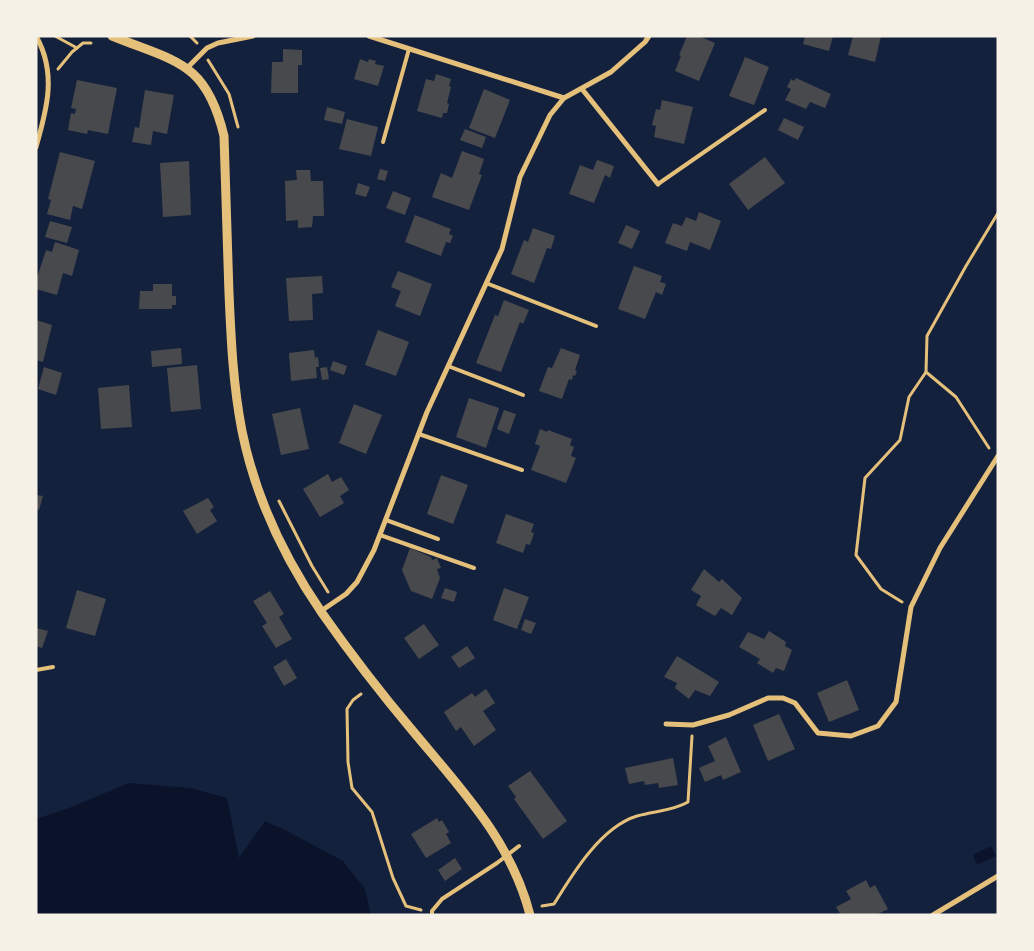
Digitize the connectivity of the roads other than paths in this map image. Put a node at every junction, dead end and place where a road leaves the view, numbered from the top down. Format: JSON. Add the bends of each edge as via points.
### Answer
{"nodes":[{"id":1,"x":36,"y":36,"type":"edge"},
{"id":2,"x":112,"y":36,"type":"edge"},
{"id":3,"x":253,"y":36,"type":"edge"},
{"id":4,"x":369,"y":36,"type":"edge"},
{"id":5,"x":649,"y":36,"type":"edge"},
{"id":6,"x":409,"y":49,"type":"junction"},
{"id":7,"x":187,"y":68,"type":"junction"},
{"id":8,"x":582,"y":89,"type":"junction"},
{"id":9,"x":564,"y":98,"type":"junction"},
{"id":10,"x":765,"y":110,"type":"dead end"},
{"id":11,"x":382,"y":142,"type":"dead end"},
{"id":12,"x":36,"y":147,"type":"edge"},
{"id":13,"x":658,"y":184,"type":"joint"},
{"id":14,"x":486,"y":283,"type":"junction"},
{"id":15,"x":596,"y":326,"type":"dead end"},
{"id":16,"x":448,"y":366,"type":"junction"},
{"id":17,"x":523,"y":395,"type":"dead end"},
{"id":18,"x":418,"y":434,"type":"junction"},
{"id":19,"x":997,"y":458,"type":"edge"},
{"id":20,"x":522,"y":470,"type":"dead end"},
{"id":21,"x":386,"y":520,"type":"junction"},
{"id":22,"x":380,"y":535,"type":"junction"},
{"id":23,"x":438,"y":539,"type":"dead end"},
{"id":24,"x":474,"y":568,"type":"dead end"},
{"id":25,"x":321,"y":611,"type":"junction"},
{"id":26,"x":53,"y":667,"type":"dead end"},
{"id":27,"x":36,"y":670,"type":"edge"},
{"id":28,"x":666,"y":724,"type":"dead end"},
{"id":29,"x":519,"y":846,"type":"dead end"},
{"id":30,"x":508,"y":856,"type":"junction"},
{"id":31,"x":998,"y":876,"type":"edge"},
{"id":32,"x":432,"y":913,"type":"edge"},
{"id":33,"x":530,"y":915,"type":"edge"},
{"id":34,"x":933,"y":915,"type":"edge"}],
"edges":[{"from":1,"to":12,"type":"street","via":[[46,57],[49,94]]},
{"from":2,"to":7,"type":"street"},
{"from":3,"to":7,"type":"street","via":[[202,51]]},
{"from":4,"to":6,"type":"street"},
{"from":5,"to":8,"type":"street","via":[[611,72]]},
{"from":6,"to":9,"type":"street"},
{"from":6,"to":11,"type":"lane"},
{"from":7,"to":25,"type":"street","via":[[210,95],[224,136],[234,381],[242,432],[269,516],[289,558]]},
{"from":8,"to":9,"type":"street"},
{"from":8,"to":13,"type":"street"},
{"from":9,"to":14,"type":"street","via":[[550,115],[520,177],[502,249]]},
{"from":10,"to":13,"type":"lane"},
{"from":14,"to":15,"type":"lane"},
{"from":14,"to":16,"type":"street"},
{"from":16,"to":17,"type":"lane"},
{"from":16,"to":18,"type":"street"},
{"from":18,"to":20,"type":"lane"},
{"from":18,"to":21,"type":"street"},
{"from":19,"to":28,"type":"street","via":[[940,548],[911,607],[896,702],[878,726],[851,736],[818,733],[796,703],[783,698],[768,698],[693,726]]},
{"from":21,"to":22,"type":"street"},
{"from":21,"to":23,"type":"lane"},
{"from":22,"to":24,"type":"lane"},
{"from":22,"to":25,"type":"street","via":[[357,582]]},
{"from":25,"to":30,"type":"street","via":[[380,691],[471,800]]},
{"from":26,"to":27,"type":"lane"},
{"from":29,"to":30,"type":"lane"},
{"from":30,"to":32,"type":"lane","via":[[442,899]]},
{"from":30,"to":33,"type":"street"},
{"from":31,"to":34,"type":"street"}]}
